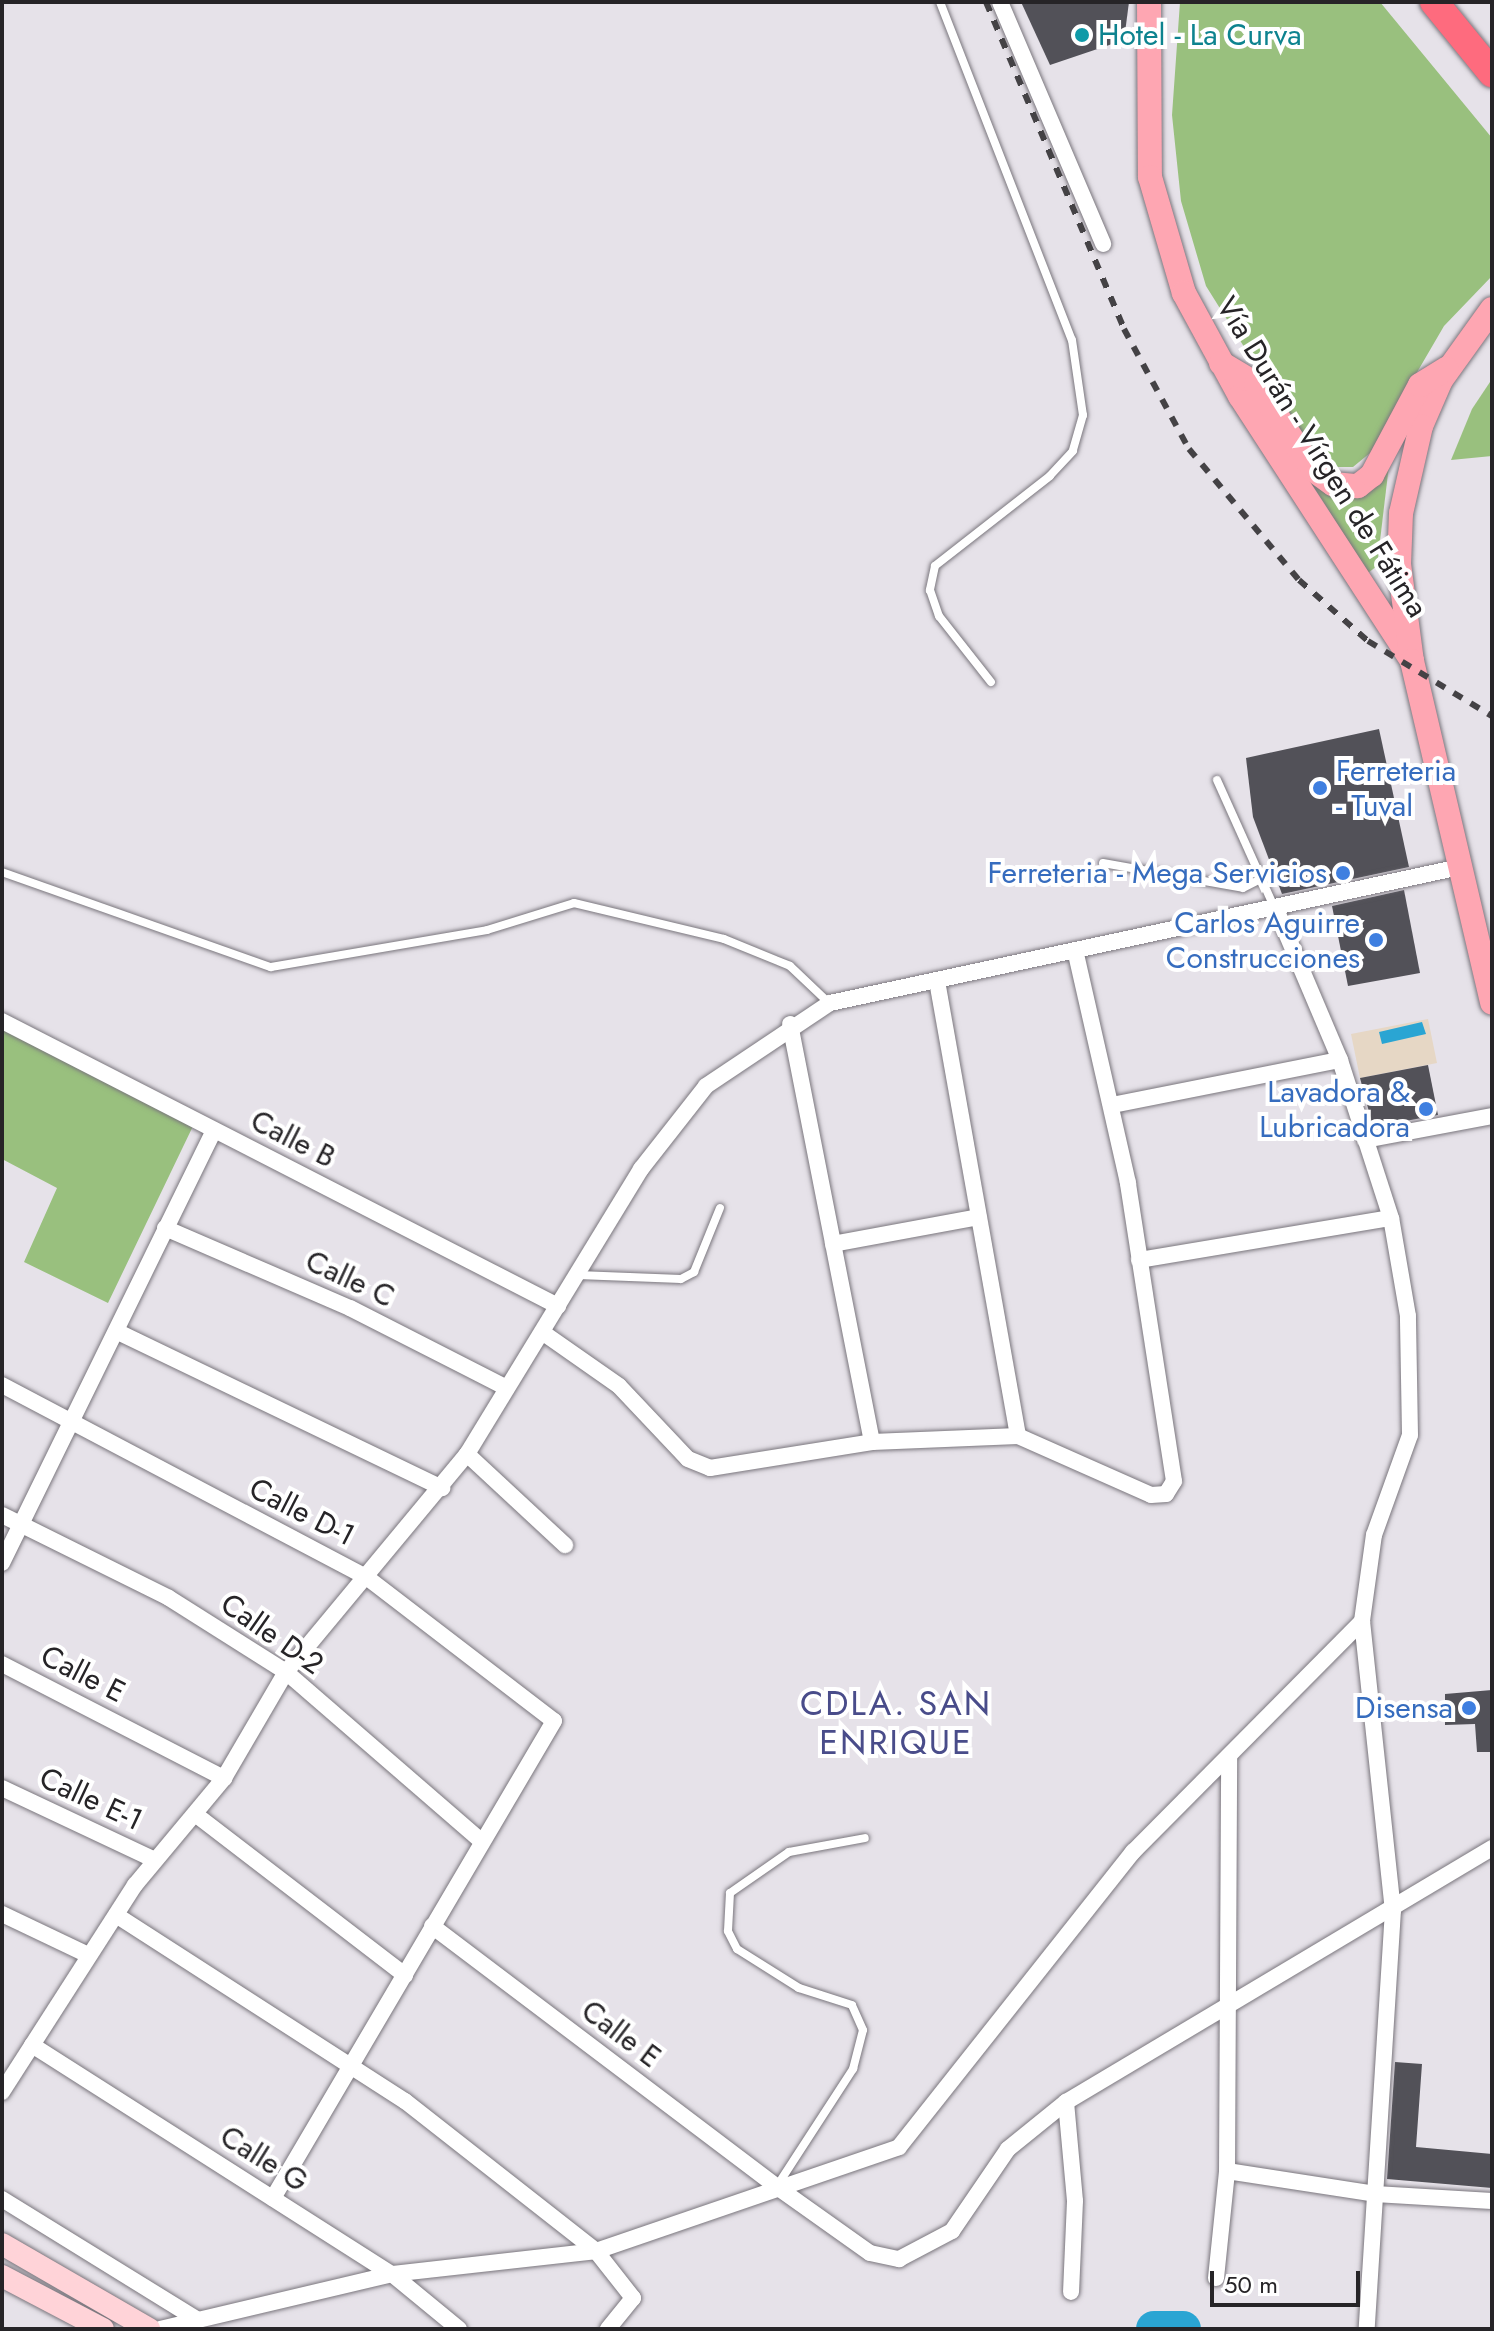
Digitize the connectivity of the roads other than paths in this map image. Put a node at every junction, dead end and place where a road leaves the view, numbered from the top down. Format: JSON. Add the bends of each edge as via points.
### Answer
{"nodes":[{"id":1,"x":940,"y":2,"type":"edge"},
{"id":2,"x":1000,"y":2,"type":"edge"},
{"id":3,"x":1149,"y":2,"type":"edge"},
{"id":4,"x":1434,"y":2,"type":"edge"},
{"id":5,"x":1492,"y":73,"type":"edge"},
{"id":6,"x":1103,"y":244,"type":"dead end"},
{"id":7,"x":1492,"y":309,"type":"edge"},
{"id":8,"x":1221,"y":363,"type":"junction"},
{"id":9,"x":1449,"y":368,"type":"junction"},
{"id":10,"x":1412,"y":661,"type":"junction"},
{"id":11,"x":991,"y":682,"type":"dead end"},
{"id":12,"x":1217,"y":780,"type":"dead end"},
{"id":13,"x":1103,"y":863,"type":"dead end"},
{"id":14,"x":1460,"y":867,"type":"junction"},
{"id":15,"x":2,"y":872,"type":"edge"},
{"id":16,"x":1263,"y":878,"type":"junction"},
{"id":17,"x":1276,"y":909,"type":"junction"},
{"id":18,"x":1076,"y":954,"type":"junction"},
{"id":19,"x":937,"y":981,"type":"junction"},
{"id":20,"x":830,"y":1003,"type":"junction"},
{"id":21,"x":1492,"y":1003,"type":"edge"},
{"id":22,"x":2,"y":1021,"type":"edge"},
{"id":23,"x":790,"y":1024,"type":"junction"},
{"id":24,"x":1340,"y":1060,"type":"junction"},
{"id":25,"x":1112,"y":1105,"type":"junction"},
{"id":26,"x":1492,"y":1116,"type":"edge"},
{"id":27,"x":214,"y":1130,"type":"junction"},
{"id":28,"x":1365,"y":1140,"type":"junction"},
{"id":29,"x":720,"y":1208,"type":"dead end"},
{"id":30,"x":979,"y":1217,"type":"junction"},
{"id":31,"x":1391,"y":1218,"type":"junction"},
{"id":32,"x":165,"y":1228,"type":"junction"},
{"id":33,"x":833,"y":1244,"type":"junction"},
{"id":34,"x":1139,"y":1260,"type":"junction"},
{"id":35,"x":577,"y":1275,"type":"junction"},
{"id":36,"x":558,"y":1306,"type":"junction"},
{"id":37,"x":118,"y":1332,"type":"junction"},
{"id":38,"x":542,"y":1332,"type":"junction"},
{"id":39,"x":2,"y":1385,"type":"edge"},
{"id":40,"x":507,"y":1388,"type":"junction"},
{"id":41,"x":68,"y":1418,"type":"junction"},
{"id":42,"x":1018,"y":1436,"type":"junction"},
{"id":43,"x":872,"y":1442,"type":"junction"},
{"id":44,"x":467,"y":1454,"type":"junction"},
{"id":45,"x":442,"y":1488,"type":"junction"},
{"id":46,"x":2,"y":1515,"type":"edge"},
{"id":47,"x":23,"y":1524,"type":"junction"},
{"id":48,"x":565,"y":1545,"type":"dead end"},
{"id":49,"x":2,"y":1563,"type":"edge"},
{"id":50,"x":365,"y":1576,"type":"junction"},
{"id":51,"x":1362,"y":1621,"type":"junction"},
{"id":52,"x":2,"y":1664,"type":"edge"},
{"id":53,"x":286,"y":1672,"type":"junction"},
{"id":54,"x":1229,"y":1757,"type":"junction"},
{"id":55,"x":224,"y":1778,"type":"junction"},
{"id":56,"x":2,"y":1788,"type":"edge"},
{"id":57,"x":195,"y":1814,"type":"junction"},
{"id":58,"x":865,"y":1838,"type":"dead end"},
{"id":59,"x":482,"y":1842,"type":"junction"},
{"id":60,"x":1492,"y":1848,"type":"edge"},
{"id":61,"x":155,"y":1860,"type":"junction"},
{"id":62,"x":1393,"y":1910,"type":"junction"},
{"id":63,"x":2,"y":1914,"type":"edge"},
{"id":64,"x":116,"y":1915,"type":"junction"},
{"id":65,"x":432,"y":1926,"type":"junction"},
{"id":66,"x":88,"y":1955,"type":"junction"},
{"id":67,"x":405,"y":1975,"type":"junction"},
{"id":68,"x":1229,"y":2000,"type":"junction"},
{"id":69,"x":32,"y":2045,"type":"junction"},
{"id":70,"x":9,"y":2067,"type":"edge"},
{"id":71,"x":354,"y":2068,"type":"junction"},
{"id":72,"x":2,"y":2092,"type":"edge"},
{"id":73,"x":1066,"y":2102,"type":"junction"},
{"id":74,"x":1227,"y":2171,"type":"junction"},
{"id":75,"x":777,"y":2187,"type":"junction"},
{"id":76,"x":1375,"y":2194,"type":"junction"},
{"id":77,"x":273,"y":2198,"type":"junction"},
{"id":78,"x":2,"y":2199,"type":"edge"},
{"id":79,"x":1492,"y":2201,"type":"edge"},
{"id":80,"x":2,"y":2244,"type":"edge"},
{"id":81,"x":596,"y":2251,"type":"junction"},
{"id":82,"x":392,"y":2274,"type":"junction"},
{"id":83,"x":2,"y":2276,"type":"edge"},
{"id":84,"x":1216,"y":2278,"type":"dead end"},
{"id":85,"x":1071,"y":2292,"type":"dead end"},
{"id":86,"x":198,"y":2320,"type":"junction"},
{"id":87,"x":103,"y":2329,"type":"edge"},
{"id":88,"x":149,"y":2329,"type":"edge"},
{"id":89,"x":160,"y":2329,"type":"edge"},
{"id":90,"x":459,"y":2329,"type":"edge"},
{"id":91,"x":608,"y":2329,"type":"edge"},
{"id":92,"x":1367,"y":2329,"type":"edge"}],
"edges":[{"from":1,"to":11,"type":"lane","via":[[1072,340],[1083,415],[1073,451],[1050,476],[935,566],[930,590],[939,616]]},
{"from":2,"to":6,"type":"street"},
{"from":3,"to":8,"type":"main road","name":"Vía Durán - Vírgen de Fátima","via":[[1150,177],[1184,293]]},
{"from":4,"to":5,"type":"highway"},
{"from":7,"to":9,"type":"main road","name":"Vía Durán - Vírgen de Fátima"},
{"from":8,"to":9,"type":"main road","via":[[1256,384],[1312,469],[1333,484],[1358,486],[1372,475],[1420,385]]},
{"from":8,"to":10,"type":"main road","name":"Vía Durán - Vírgen de Fátima"},
{"from":9,"to":10,"type":"main road","name":"Vía Durán - Vírgen de Fátima","via":[[1421,426],[1401,513]]},
{"from":10,"to":14,"type":"main road","name":"Vía Durán - Vírgen de Fátima"},
{"from":12,"to":16,"type":"lane"},
{"from":13,"to":16,"type":"lane","via":[[1243,888]]},
{"from":14,"to":17,"type":"street"},
{"from":14,"to":21,"type":"main road","name":"Vía Durán - Vírgen de Fátima"},
{"from":15,"to":20,"type":"lane","via":[[271,967],[487,930],[574,903],[724,939],[790,966]]},
{"from":16,"to":17,"type":"lane"},
{"from":17,"to":18,"type":"street"},
{"from":17,"to":24,"type":"street"},
{"from":18,"to":19,"type":"street"},
{"from":18,"to":25,"type":"street"},
{"from":19,"to":20,"type":"street"},
{"from":19,"to":30,"type":"street"},
{"from":20,"to":23,"type":"street"},
{"from":22,"to":27,"type":"street","name":"Calle B"},
{"from":23,"to":33,"type":"street"},
{"from":23,"to":35,"type":"street","via":[[706,1086],[641,1169]]},
{"from":24,"to":25,"type":"street"},
{"from":24,"to":28,"type":"street"},
{"from":25,"to":34,"type":"street"},
{"from":26,"to":28,"type":"street"},
{"from":27,"to":32,"type":"street"},
{"from":27,"to":36,"type":"street","name":"Calle B"},
{"from":28,"to":31,"type":"street"},
{"from":29,"to":35,"type":"lane","via":[[694,1272],[681,1279]]},
{"from":30,"to":33,"type":"street"},
{"from":30,"to":42,"type":"street"},
{"from":31,"to":34,"type":"street"},
{"from":31,"to":51,"type":"street","via":[[1413,1409],[1374,1535]]},
{"from":32,"to":37,"type":"street"},
{"from":32,"to":40,"type":"street","name":"Calle C","via":[[350,1308]]},
{"from":33,"to":43,"type":"street"},
{"from":34,"to":42,"type":"street","via":[[1174,1481],[1166,1494],[1151,1495]]},
{"from":35,"to":36,"type":"street"},
{"from":36,"to":38,"type":"street"},
{"from":37,"to":41,"type":"street"},
{"from":37,"to":45,"type":"street"},
{"from":38,"to":40,"type":"street"},
{"from":38,"to":43,"type":"street","via":[[601,1370],[688,1459],[710,1468]]},
{"from":39,"to":41,"type":"street","name":"Calle D-1"},
{"from":40,"to":44,"type":"street"},
{"from":41,"to":47,"type":"street"},
{"from":41,"to":50,"type":"street","name":"Calle D-1"},
{"from":42,"to":43,"type":"street"},
{"from":44,"to":45,"type":"street"},
{"from":44,"to":48,"type":"street"},
{"from":45,"to":50,"type":"street"},
{"from":46,"to":47,"type":"street","name":"Calle D-2"},
{"from":47,"to":49,"type":"street"},
{"from":47,"to":53,"type":"street","name":"Calle D-2","via":[[169,1598]]},
{"from":50,"to":53,"type":"street"},
{"from":50,"to":59,"type":"street","name":"Calle D-1","via":[[554,1721]]},
{"from":51,"to":54,"type":"street"},
{"from":51,"to":62,"type":"street"},
{"from":52,"to":55,"type":"street","name":"Calle E"},
{"from":53,"to":55,"type":"street"},
{"from":53,"to":59,"type":"street","name":"Calle D-2"},
{"from":54,"to":68,"type":"street"},
{"from":54,"to":75,"type":"street","via":[[1133,1852],[899,2147],[836,2173]]},
{"from":55,"to":57,"type":"street"},
{"from":56,"to":61,"type":"street","name":"Calle E-1"},
{"from":57,"to":61,"type":"street"},
{"from":57,"to":67,"type":"street"},
{"from":58,"to":75,"type":"lane","via":[[789,1852],[730,1893],[728,1931],[737,1949],[799,1988],[852,2005],[863,2030],[853,2069]]},
{"from":59,"to":65,"type":"street"},
{"from":60,"to":62,"type":"street","name":"Calle E"},
{"from":61,"to":64,"type":"street"},
{"from":62,"to":68,"type":"street","name":"Calle E"},
{"from":62,"to":76,"type":"street"},
{"from":63,"to":66,"type":"street"},
{"from":64,"to":66,"type":"street"},
{"from":64,"to":71,"type":"street"},
{"from":65,"to":67,"type":"street"},
{"from":65,"to":75,"type":"street","name":"Calle E"},
{"from":66,"to":69,"type":"street"},
{"from":67,"to":71,"type":"street"},
{"from":68,"to":73,"type":"street","name":"Calle E"},
{"from":68,"to":74,"type":"street"},
{"from":69,"to":70,"type":"street"},
{"from":69,"to":77,"type":"street","name":"Calle G"},
{"from":70,"to":72,"type":"street"},
{"from":71,"to":77,"type":"street"},
{"from":71,"to":81,"type":"street"},
{"from":73,"to":75,"type":"street","name":"Calle E","via":[[1008,2149],[952,2231],[911,2256],[870,2253]]},
{"from":73,"to":85,"type":"street","via":[[1075,2201]]},
{"from":74,"to":76,"type":"street"},
{"from":74,"to":84,"type":"street"},
{"from":75,"to":81,"type":"street"},
{"from":76,"to":79,"type":"street"},
{"from":76,"to":92,"type":"street"},
{"from":77,"to":82,"type":"street","name":"Calle G"},
{"from":78,"to":86,"type":"street"},
{"from":80,"to":88,"type":"street"},
{"from":81,"to":82,"type":"street"},
{"from":81,"to":91,"type":"street","via":[[633,2298]]},
{"from":82,"to":86,"type":"street"},
{"from":82,"to":90,"type":"street","name":"Calle G"},
{"from":83,"to":87,"type":"street"},
{"from":86,"to":89,"type":"street"}]}
